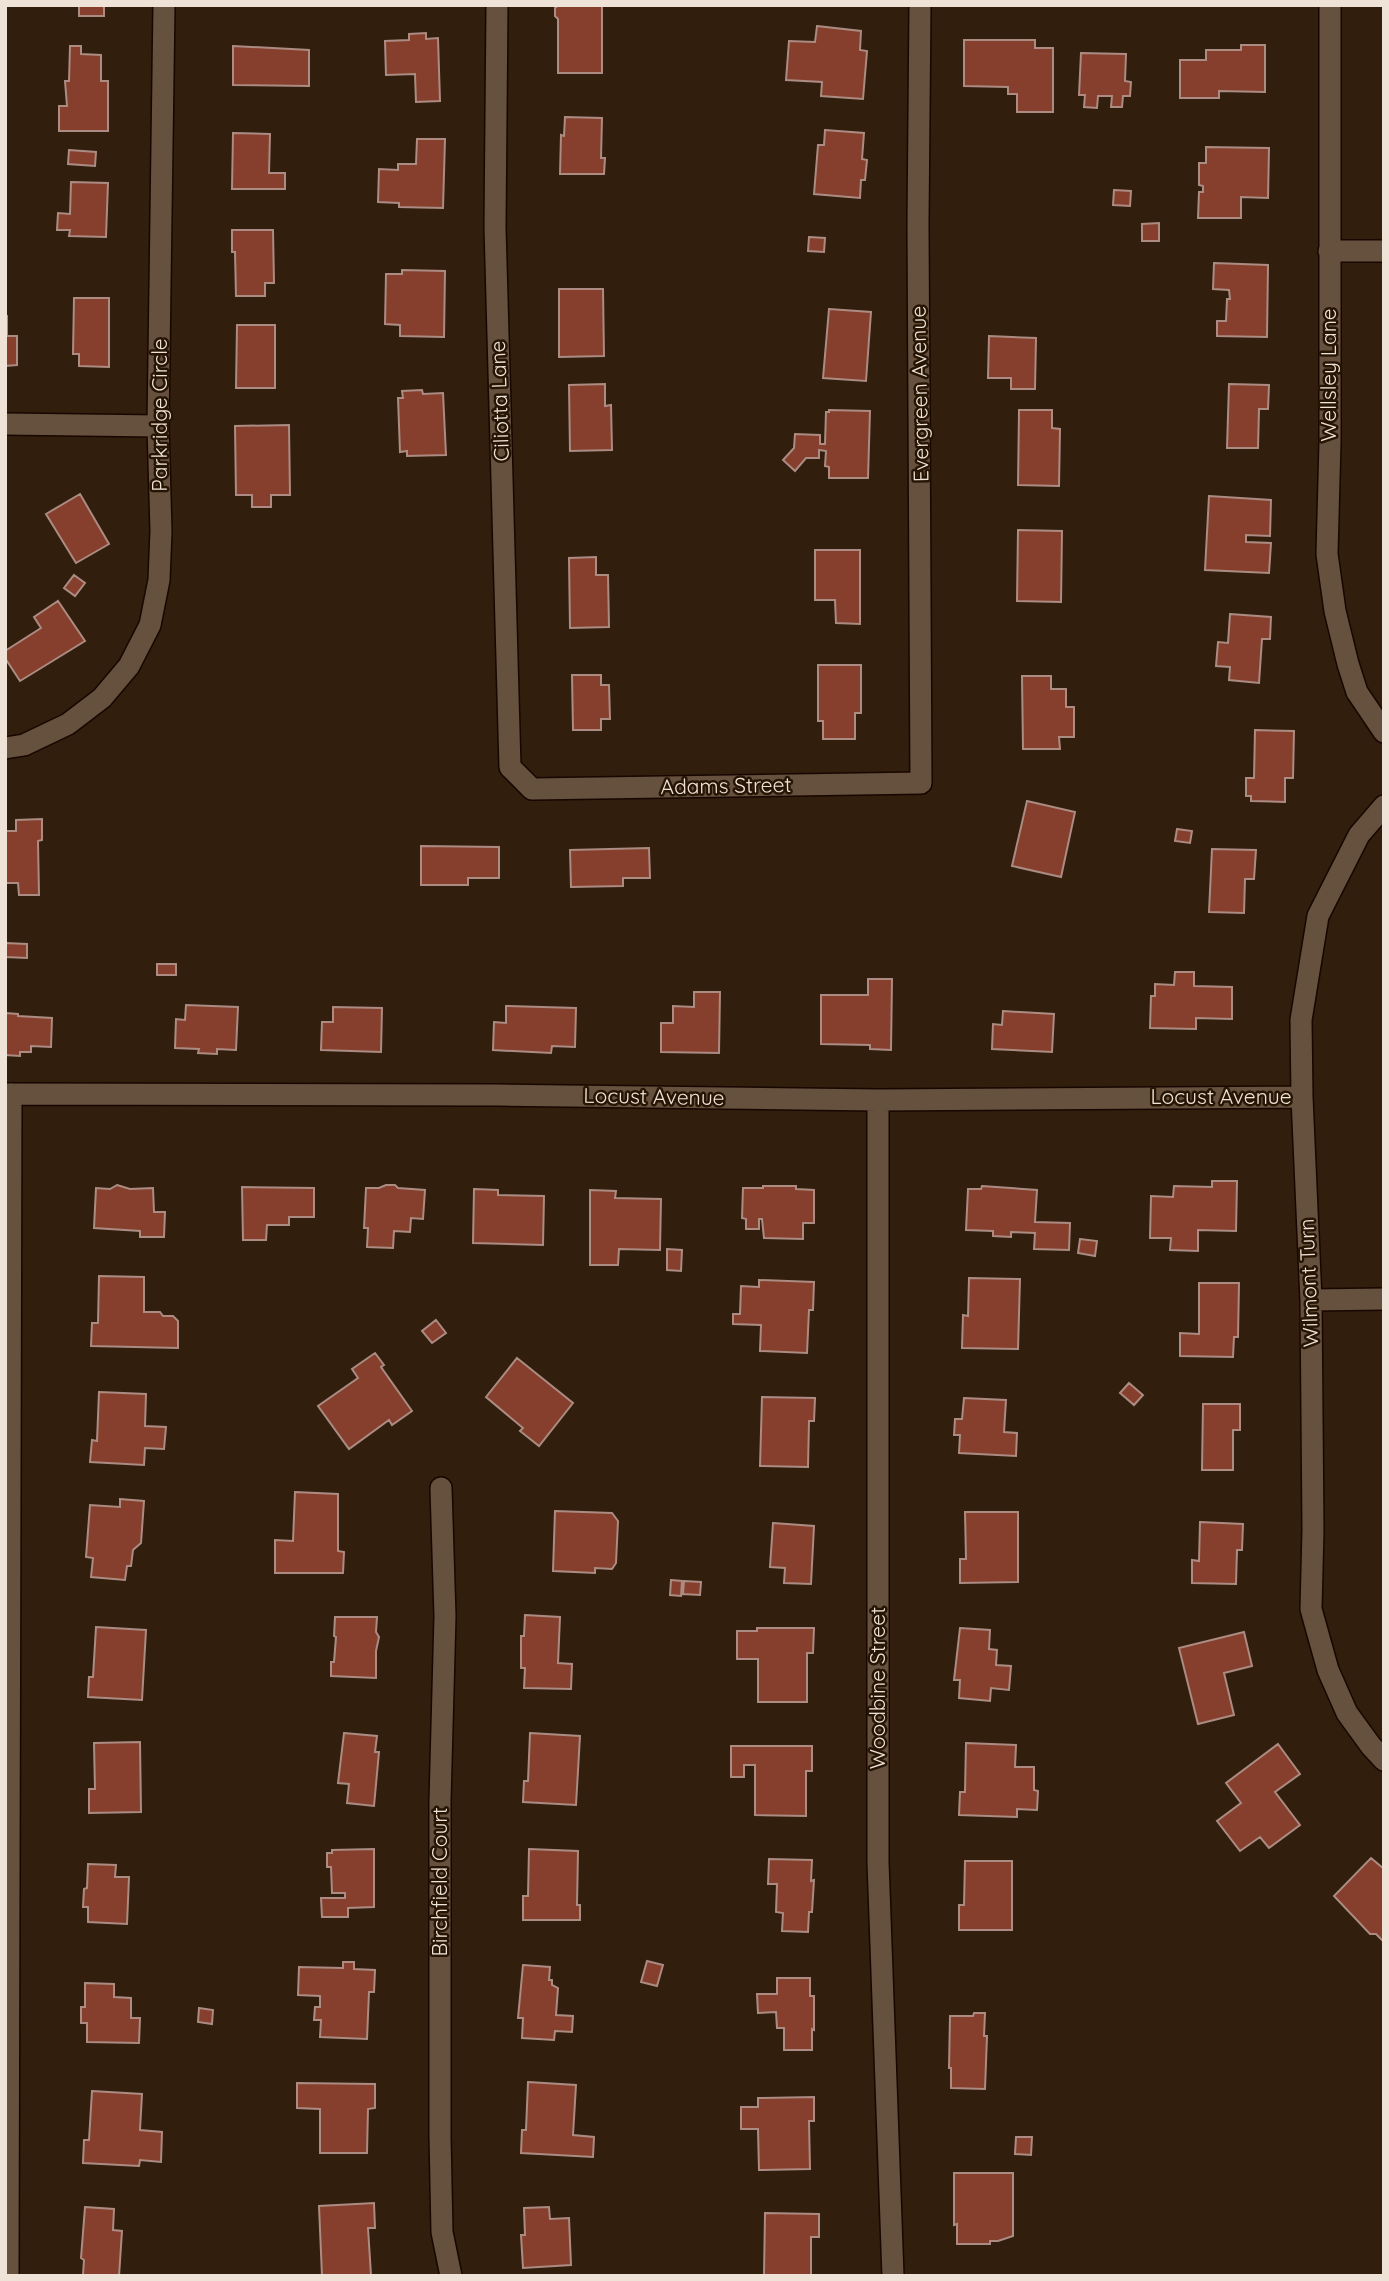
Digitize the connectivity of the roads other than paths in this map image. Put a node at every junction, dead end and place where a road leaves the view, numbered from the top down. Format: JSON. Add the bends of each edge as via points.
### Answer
{"nodes":[{"id":1,"x":164,"y":5,"type":"edge"},
{"id":2,"x":497,"y":5,"type":"edge"},
{"id":3,"x":920,"y":5,"type":"edge"},
{"id":4,"x":1330,"y":5,"type":"edge"},
{"id":5,"x":1329,"y":251,"type":"junction"},
{"id":6,"x":1384,"y":251,"type":"edge"},
{"id":7,"x":5,"y":424,"type":"edge"},
{"id":8,"x":158,"y":426,"type":"junction"},
{"id":9,"x":1384,"y":732,"type":"edge"},
{"id":10,"x":5,"y":748,"type":"edge"},
{"id":11,"x":921,"y":783,"type":"joint"},
{"id":12,"x":532,"y":789,"type":"joint"},
{"id":13,"x":1384,"y":806,"type":"edge"},
{"id":14,"x":8,"y":1094,"type":"edge"},
{"id":15,"x":1302,"y":1097,"type":"junction"},
{"id":16,"x":878,"y":1100,"type":"junction"},
{"id":17,"x":1384,"y":1299,"type":"edge"},
{"id":18,"x":1311,"y":1300,"type":"junction"},
{"id":19,"x":441,"y":1488,"type":"dead end"},
{"id":20,"x":1384,"y":1760,"type":"edge"},
{"id":21,"x":8,"y":2276,"type":"edge"},
{"id":22,"x":451,"y":2276,"type":"edge"},
{"id":23,"x":893,"y":2276,"type":"edge"}],
"edges":[{"from":1,"to":8,"type":"street","name":"Parkridge Circle"},
{"from":2,"to":12,"type":"street","name":"Ciliotta Lane","via":[[495,227],[510,767]]},
{"from":3,"to":11,"type":"street","name":"Evergreen Avenue"},
{"from":4,"to":5,"type":"street","name":"Wellsley Lane"},
{"from":5,"to":6,"type":"street"},
{"from":5,"to":9,"type":"street","name":"Wellsley Lane","via":[[1327,554],[1351,674],[1357,692]]},
{"from":7,"to":8,"type":"street"},
{"from":8,"to":10,"type":"street","name":"Parkridge Circle","via":[[161,531],[159,580],[150,625],[129,666],[102,698],[68,724],[24,745]]},
{"from":11,"to":12,"type":"street","name":"Adams Street"},
{"from":13,"to":15,"type":"street","name":"Wilmont Turn","via":[[1359,835],[1318,916],[1301,1020]]},
{"from":14,"to":16,"type":"street","name":"Locust Avenue"},
{"from":14,"to":21,"type":"street"},
{"from":15,"to":16,"type":"street","name":"Locust Avenue"},
{"from":15,"to":18,"type":"street","name":"Wilmont Turn"},
{"from":16,"to":23,"type":"street","name":"Woodbine Street","via":[[878,1862]]},
{"from":17,"to":18,"type":"street"},
{"from":18,"to":20,"type":"street","name":"Wilmont Turn","via":[[1311,1609],[1346,1713]]},
{"from":19,"to":22,"type":"street","name":"Birchfield Court","via":[[445,1616],[440,2136],[442,2232]]}]}
